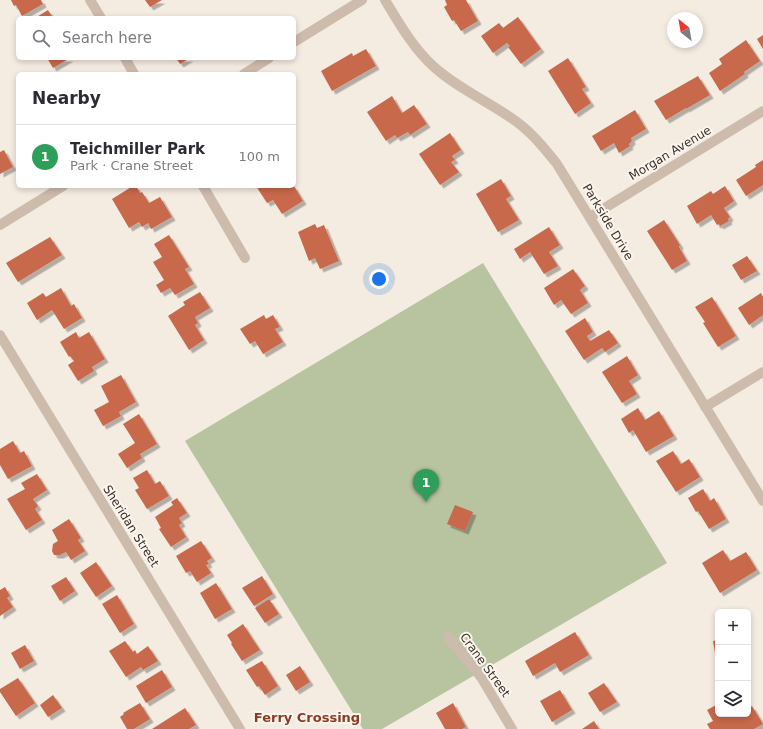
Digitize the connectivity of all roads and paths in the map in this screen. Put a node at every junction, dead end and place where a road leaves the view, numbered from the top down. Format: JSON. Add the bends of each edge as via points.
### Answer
{"nodes":[{"id":1,"x":90,"y":0,"type":"edge"},
{"id":2,"x":362,"y":0,"type":"edge"},
{"id":3,"x":385,"y":0,"type":"edge"},
{"id":4,"x":100,"y":16,"type":"edge"},
{"id":5,"x":296,"y":41,"type":"edge"},
{"id":6,"x":126,"y":60,"type":"edge"},
{"id":7,"x":267,"y":60,"type":"edge"},
{"id":8,"x":133,"y":72,"type":"edge"},
{"id":9,"x":247,"y":72,"type":"edge"},
{"id":10,"x":763,"y":111,"type":"edge"},
{"id":11,"x":61,"y":188,"type":"edge"},
{"id":12,"x":204,"y":188,"type":"edge"},
{"id":13,"x":590,"y":217,"type":"junction"},
{"id":14,"x":0,"y":225,"type":"edge"},
{"id":15,"x":245,"y":258,"type":"dead end"},
{"id":16,"x":0,"y":335,"type":"edge"},
{"id":17,"x":763,"y":372,"type":"edge"},
{"id":18,"x":705,"y":407,"type":"junction"},
{"id":19,"x":763,"y":501,"type":"edge"},
{"id":20,"x":448,"y":636,"type":"dead end"},
{"id":21,"x":240,"y":729,"type":"edge"},
{"id":22,"x":512,"y":729,"type":"edge"}],
"edges":[{"from":1,"to":4,"type":"street"},
{"from":2,"to":5,"type":"street"},
{"from":3,"to":13,"type":"street","name":"Parkside Drive","via":[[409,38],[433,66],[463,89],[516,121],[537,139],[557,164]]},
{"from":6,"to":8,"type":"street"},
{"from":7,"to":9,"type":"street"},
{"from":10,"to":13,"type":"street","name":"Morgan Avenue"},
{"from":11,"to":14,"type":"street"},
{"from":12,"to":15,"type":"street"},
{"from":13,"to":18,"type":"street","name":"Parkside Drive"},
{"from":16,"to":21,"type":"street","name":"Sheridan Street"},
{"from":17,"to":18,"type":"street"},
{"from":18,"to":19,"type":"street","name":"Parkside Drive"},
{"from":20,"to":22,"type":"street","name":"Crane Street","via":[[480,677]]}]}
